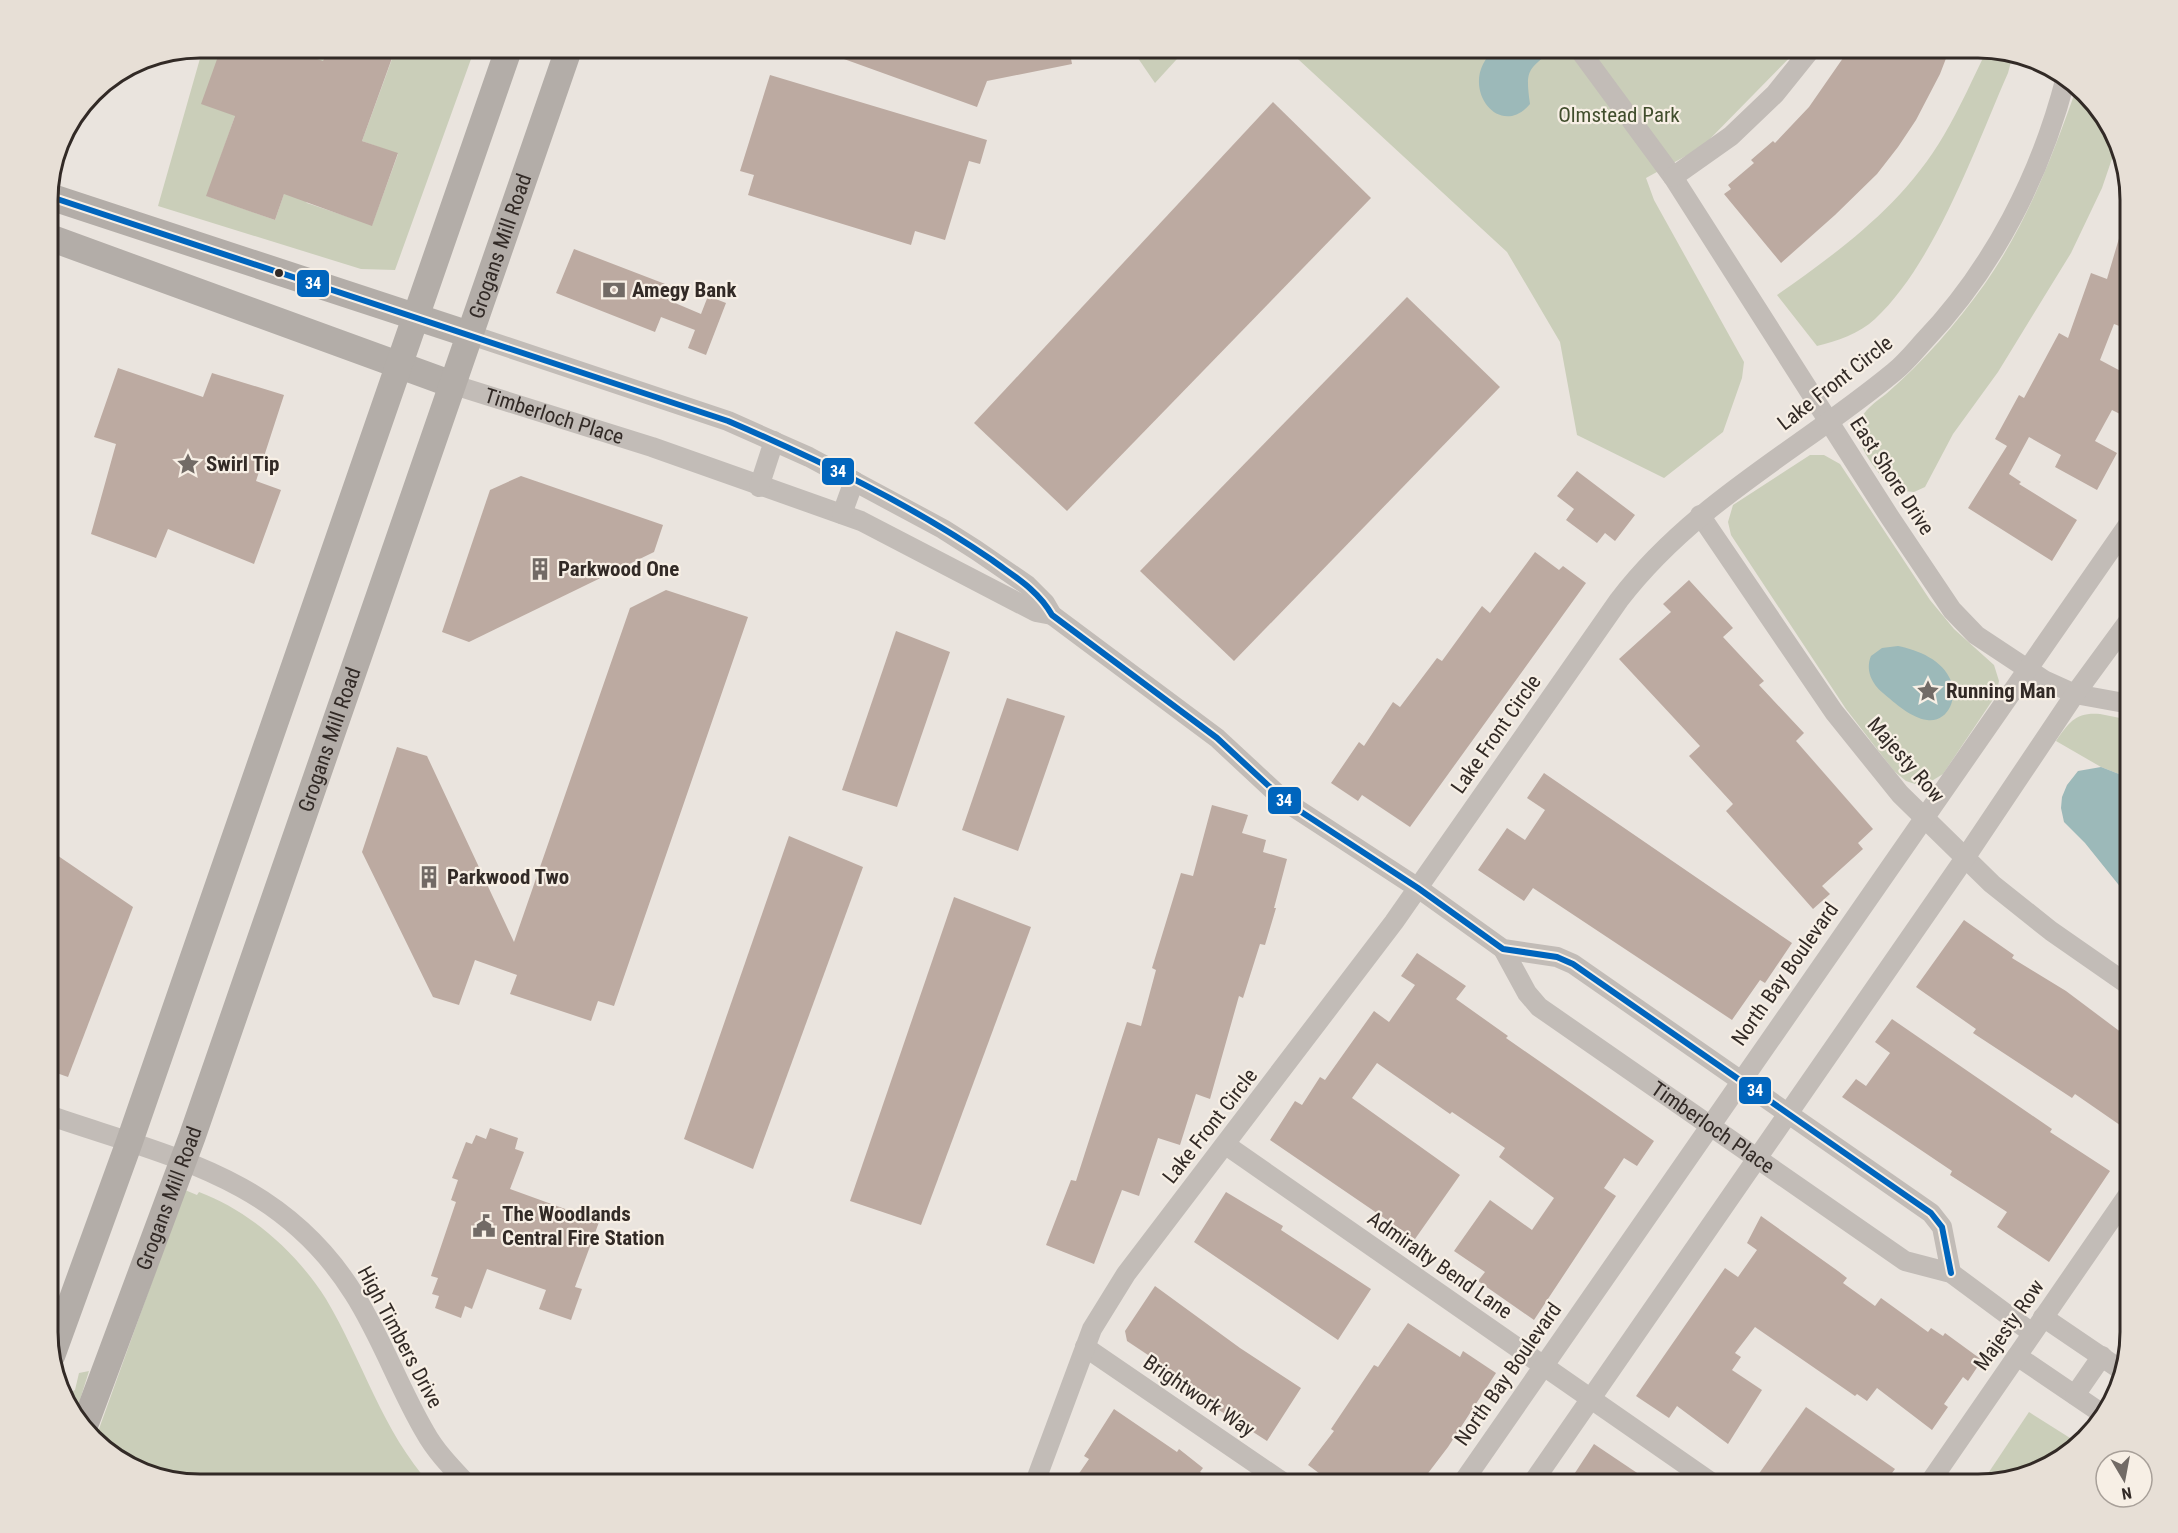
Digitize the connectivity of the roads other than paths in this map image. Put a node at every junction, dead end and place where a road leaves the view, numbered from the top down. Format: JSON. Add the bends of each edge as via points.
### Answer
{"nodes":[{"id":1,"x":506,"y":58,"type":"edge"},
{"id":2,"x":565,"y":58,"type":"edge"},
{"id":3,"x":1585,"y":58,"type":"edge"},
{"id":4,"x":1804,"y":58,"type":"edge"},
{"id":5,"x":2063,"y":88,"type":"edge"},
{"id":6,"x":1673,"y":177,"type":"junction"},
{"id":7,"x":59,"y":200,"type":"edge"},
{"id":8,"x":59,"y":241,"type":"edge"},
{"id":9,"x":416,"y":317,"type":"junction"},
{"id":10,"x":468,"y":334,"type":"junction"},
{"id":11,"x":399,"y":365,"type":"junction"},
{"id":12,"x":451,"y":384,"type":"junction"},
{"id":13,"x":1828,"y":421,"type":"junction"},
{"id":14,"x":774,"y":441,"type":"junction"},
{"id":15,"x":854,"y":482,"type":"junction"},
{"id":16,"x":759,"y":487,"type":"junction"},
{"id":17,"x":876,"y":492,"type":"junction"},
{"id":18,"x":842,"y":514,"type":"junction"},
{"id":19,"x":1700,"y":515,"type":"junction"},
{"id":20,"x":861,"y":521,"type":"junction"},
{"id":21,"x":2120,"y":536,"type":"edge"},
{"id":22,"x":1052,"y":615,"type":"junction"},
{"id":23,"x":2120,"y":633,"type":"edge"},
{"id":24,"x":2027,"y":670,"type":"junction"},
{"id":25,"x":2075,"y":694,"type":"junction"},
{"id":26,"x":2120,"y":702,"type":"edge"},
{"id":27,"x":1924,"y":818,"type":"junction"},
{"id":28,"x":1965,"y":858,"type":"junction"},
{"id":29,"x":1418,"y":888,"type":"junction"},
{"id":30,"x":1503,"y":949,"type":"junction"},
{"id":31,"x":2120,"y":980,"type":"edge"},
{"id":32,"x":1741,"y":1080,"type":"junction"},
{"id":33,"x":1788,"y":1113,"type":"junction"},
{"id":34,"x":59,"y":1119,"type":"edge"},
{"id":35,"x":1709,"y":1126,"type":"junction"},
{"id":36,"x":129,"y":1143,"type":"junction"},
{"id":37,"x":1226,"y":1145,"type":"junction"},
{"id":38,"x":1756,"y":1158,"type":"junction"},
{"id":39,"x":183,"y":1162,"type":"junction"},
{"id":40,"x":2120,"y":1206,"type":"edge"},
{"id":41,"x":1951,"y":1273,"type":"junction"},
{"id":42,"x":2043,"y":1317,"type":"junction"},
{"id":43,"x":2032,"y":1334,"type":"junction"},
{"id":44,"x":59,"y":1336,"type":"edge"},
{"id":45,"x":1084,"y":1347,"type":"junction"},
{"id":46,"x":2017,"y":1356,"type":"junction"},
{"id":47,"x":2102,"y":1356,"type":"junction"},
{"id":48,"x":1543,"y":1366,"type":"junction"},
{"id":49,"x":2116,"y":1366,"type":"edge"},
{"id":50,"x":2074,"y":1395,"type":"junction"},
{"id":51,"x":1590,"y":1399,"type":"junction"},
{"id":52,"x":2097,"y":1410,"type":"edge"},
{"id":53,"x":87,"y":1418,"type":"edge"},
{"id":54,"x":459,"y":1474,"type":"edge"},
{"id":55,"x":1038,"y":1474,"type":"edge"},
{"id":56,"x":1271,"y":1474,"type":"edge"},
{"id":57,"x":1469,"y":1474,"type":"edge"},
{"id":58,"x":1539,"y":1474,"type":"edge"},
{"id":59,"x":1699,"y":1474,"type":"edge"},
{"id":60,"x":1936,"y":1474,"type":"edge"}],
"edges":[{"from":1,"to":9,"type":"main road"},
{"from":2,"to":10,"type":"main road","name":"Grogans Mill Road"},
{"from":3,"to":6,"type":"street","name":"East Shore Drive"},
{"from":4,"to":6,"type":"street","via":[[1775,94],[1731,135]]},
{"from":5,"to":13,"type":"street","name":"Lake Front Circle","via":[[2056,117],[2024,196],[1980,272],[1939,326],[1896,371]]},
{"from":6,"to":13,"type":"street","name":"East Shore Drive"},
{"from":7,"to":9,"type":"main road","name":"Timberloch Place"},
{"from":8,"to":11,"type":"main road","name":"Timberloch Place"},
{"from":9,"to":10,"type":"main road","name":"Timberloch Place"},
{"from":9,"to":11,"type":"main road"},
{"from":10,"to":12,"type":"main road","name":"Grogans Mill Road"},
{"from":10,"to":14,"type":"street","name":"Timberloch Place","via":[[649,393]]},
{"from":11,"to":12,"type":"main road","name":"Timberloch Place"},
{"from":11,"to":36,"type":"main road"},
{"from":12,"to":16,"type":"street","name":"Timberloch Place","via":[[652,447]]},
{"from":12,"to":39,"type":"main road","name":"Grogans Mill Road"},
{"from":13,"to":19,"type":"street","name":"Lake Front Circle"},
{"from":13,"to":24,"type":"street","name":"East Shore Drive","via":[[1952,610],[1976,635]]},
{"from":14,"to":15,"type":"street","name":"Timberloch Place"},
{"from":14,"to":16,"type":"street"},
{"from":15,"to":17,"type":"street","name":"Timberloch Place"},
{"from":15,"to":18,"type":"street"},
{"from":16,"to":18,"type":"street","name":"Timberloch Place"},
{"from":17,"to":20,"type":"street"},
{"from":17,"to":22,"type":"street","name":"Timberloch Place","via":[[1002,567],[1037,594]]},
{"from":18,"to":20,"type":"street","name":"Timberloch Place"},
{"from":19,"to":27,"type":"street","name":"Majesty Row","via":[[1856,741]]},
{"from":19,"to":29,"type":"street","name":"Lake Front Circle","via":[[1665,547],[1619,600]]},
{"from":20,"to":22,"type":"street","name":"Timberloch Place","via":[[1036,612]]},
{"from":21,"to":24,"type":"street","name":"North Bay Boulevard"},
{"from":22,"to":29,"type":"street","name":"Timberloch Place","via":[[1217,738],[1278,796]]},
{"from":23,"to":25,"type":"street"},
{"from":24,"to":25,"type":"street","name":"East Shore Drive"},
{"from":24,"to":27,"type":"street","name":"North Bay Boulevard"},
{"from":25,"to":26,"type":"street","name":"East Shore Drive"},
{"from":25,"to":28,"type":"street"},
{"from":27,"to":28,"type":"street","name":"Majesty Row"},
{"from":27,"to":32,"type":"street","name":"North Bay Boulevard"},
{"from":28,"to":31,"type":"street","name":"Majesty Row","via":[[2024,911]]},
{"from":28,"to":33,"type":"street"},
{"from":29,"to":30,"type":"street","name":"Timberloch Place"},
{"from":29,"to":37,"type":"street","name":"Lake Front Circle"},
{"from":30,"to":32,"type":"street","name":"Timberloch Place","via":[[1557,957],[1573,964]]},
{"from":30,"to":35,"type":"street","name":"Timberloch Place","via":[[1534,1004]]},
{"from":32,"to":33,"type":"street","name":"Timberloch Place"},
{"from":32,"to":35,"type":"street","name":"North Bay Boulevard"},
{"from":33,"to":38,"type":"street"},
{"from":33,"to":41,"type":"street","name":"Timberloch Place","via":[[1936,1217],[1942,1227]]},
{"from":34,"to":36,"type":"street","name":"High Timbers Drive"},
{"from":35,"to":38,"type":"street","name":"Timberloch Place"},
{"from":35,"to":48,"type":"street","name":"North Bay Boulevard"},
{"from":36,"to":39,"type":"street","name":"High Timbers Drive"},
{"from":36,"to":44,"type":"main road"},
{"from":37,"to":45,"type":"street","name":"Lake Front Circle","via":[[1146,1244]]},
{"from":37,"to":48,"type":"street","name":"Admiralty Bend Lane"},
{"from":38,"to":41,"type":"street","name":"Timberloch Place","via":[[1905,1261]]},
{"from":38,"to":51,"type":"street"},
{"from":39,"to":53,"type":"main road","name":"Grogans Mill Road"},
{"from":39,"to":54,"type":"street","name":"High Timbers Drive","via":[[232,1180],[264,1199],[324,1252],[366,1315],[425,1433]]},
{"from":40,"to":42,"type":"street","name":"Majesty Row"},
{"from":41,"to":43,"type":"street","name":"Timberloch Place"},
{"from":42,"to":43,"type":"street","name":"Majesty Row"},
{"from":42,"to":47,"type":"street"},
{"from":43,"to":46,"type":"street","name":"Majesty Row"},
{"from":45,"to":55,"type":"street","name":"Lake Front Circle"},
{"from":45,"to":56,"type":"street","name":"Brightwork Way"},
{"from":46,"to":50,"type":"street"},
{"from":46,"to":60,"type":"street","name":"Majesty Row"},
{"from":47,"to":49,"type":"street"},
{"from":47,"to":50,"type":"street"},
{"from":48,"to":51,"type":"street","name":"Admiralty Bend Lane"},
{"from":48,"to":57,"type":"street","name":"North Bay Boulevard"},
{"from":50,"to":52,"type":"street"},
{"from":51,"to":58,"type":"street"},
{"from":51,"to":59,"type":"street","name":"Admiralty Bend Lane"}]}
